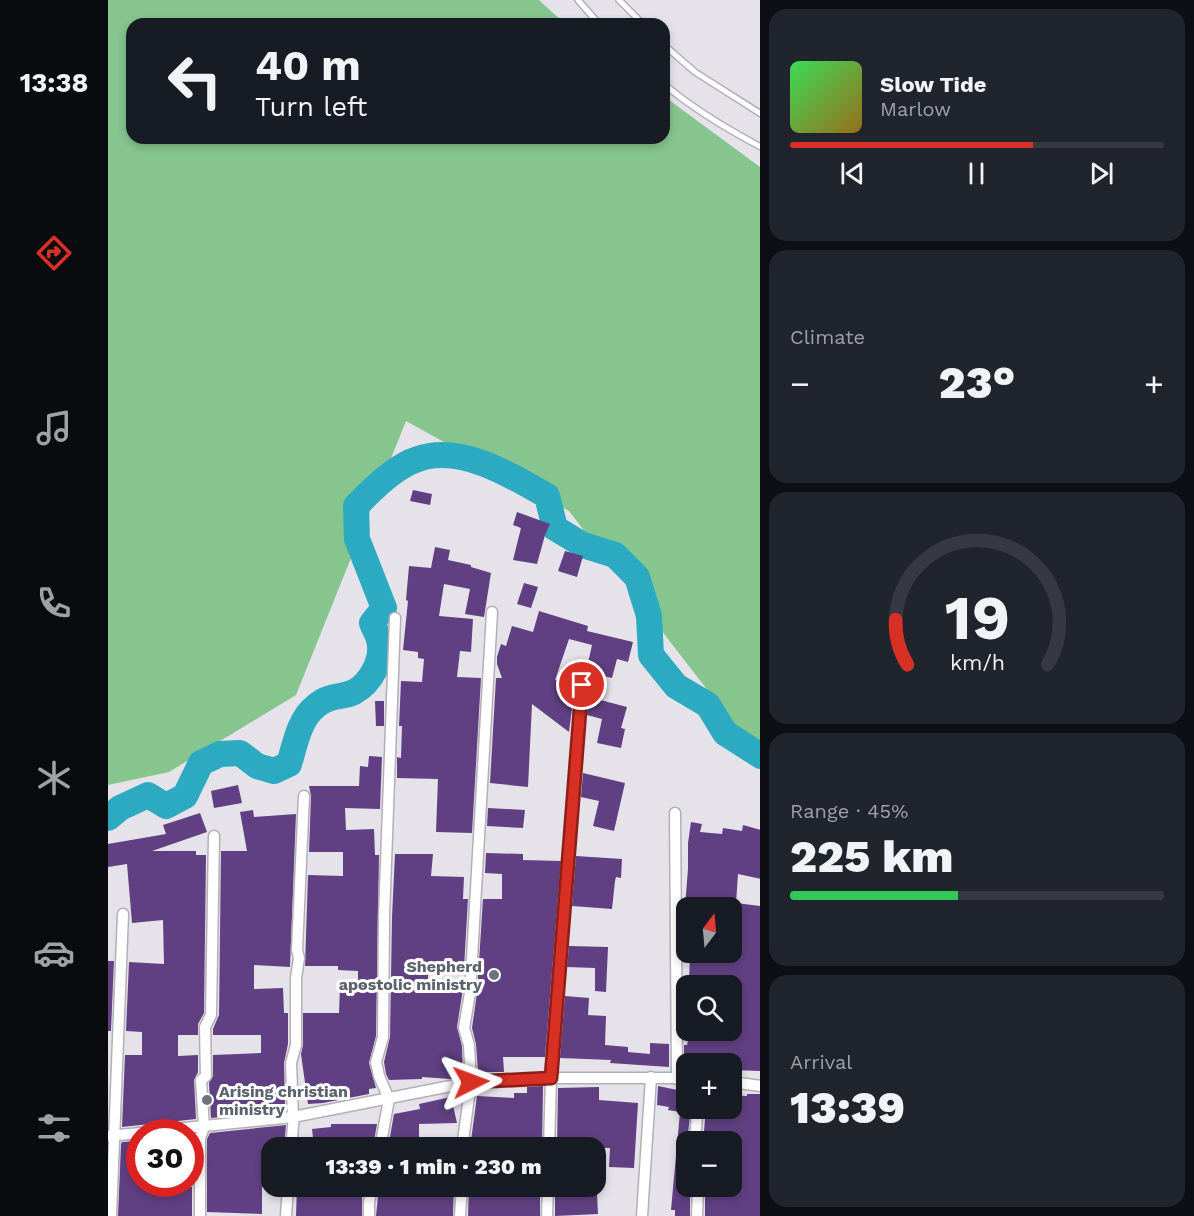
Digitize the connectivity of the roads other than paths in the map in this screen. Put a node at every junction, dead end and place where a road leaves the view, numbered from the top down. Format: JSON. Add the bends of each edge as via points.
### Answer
{"nodes":[{"id":1,"x":578,"y":0,"type":"edge"},
{"id":2,"x":619,"y":0,"type":"edge"},
{"id":3,"x":593,"y":18,"type":"edge"},
{"id":4,"x":637,"y":18,"type":"edge"},
{"id":5,"x":670,"y":50,"type":"edge"},
{"id":6,"x":670,"y":89,"type":"edge"},
{"id":7,"x":760,"y":114,"type":"edge"},
{"id":8,"x":760,"y":147,"type":"edge"},
{"id":9,"x":492,"y":612,"type":"dead end"},
{"id":10,"x":395,"y":618,"type":"dead end"},
{"id":11,"x":582,"y":685,"type":"dead end"},
{"id":12,"x":304,"y":796,"type":"dead end"},
{"id":13,"x":675,"y":813,"type":"dead end"},
{"id":14,"x":214,"y":836,"type":"dead end"},
{"id":15,"x":123,"y":914,"type":"dead end"},
{"id":16,"x":681,"y":1053,"type":"edge"},
{"id":17,"x":651,"y":1077,"type":"junction"},
{"id":18,"x":551,"y":1078,"type":"junction"},
{"id":19,"x":676,"y":1078,"type":"edge"},
{"id":20,"x":471,"y":1082,"type":"junction"},
{"id":21,"x":742,"y":1083,"type":"edge"},
{"id":22,"x":760,"y":1086,"type":"edge"},
{"id":23,"x":389,"y":1099,"type":"junction"},
{"id":24,"x":293,"y":1117,"type":"junction"},
{"id":25,"x":204,"y":1119,"type":"edge"},
{"id":26,"x":204,"y":1126,"type":"edge"},
{"id":27,"x":112,"y":1136,"type":"edge"},
{"id":28,"x":292,"y":1137,"type":"edge"},
{"id":29,"x":382,"y":1137,"type":"edge"},
{"id":30,"x":464,"y":1137,"type":"edge"},
{"id":31,"x":549,"y":1137,"type":"edge"},
{"id":32,"x":200,"y":1197,"type":"edge"},
{"id":33,"x":287,"y":1197,"type":"edge"},
{"id":34,"x":371,"y":1197,"type":"edge"},
{"id":35,"x":461,"y":1197,"type":"edge"},
{"id":36,"x":548,"y":1197,"type":"edge"},
{"id":37,"x":698,"y":1197,"type":"edge"},
{"id":38,"x":111,"y":1216,"type":"edge"},
{"id":39,"x":200,"y":1216,"type":"edge"},
{"id":40,"x":286,"y":1216,"type":"edge"},
{"id":41,"x":369,"y":1216,"type":"edge"},
{"id":42,"x":460,"y":1216,"type":"edge"},
{"id":43,"x":547,"y":1216,"type":"edge"},
{"id":44,"x":642,"y":1216,"type":"edge"},
{"id":45,"x":697,"y":1216,"type":"edge"}],
"edges":[{"from":1,"to":3,"type":"lane"},
{"from":2,"to":4,"type":"lane"},
{"from":5,"to":7,"type":"lane","via":[[695,72]]},
{"from":6,"to":8,"type":"lane"},
{"from":9,"to":20,"type":"street","via":[[470,993],[464,1028]]},
{"from":10,"to":23,"type":"street","via":[[383,1036],[376,1062]]},
{"from":11,"to":18,"type":"street"},
{"from":12,"to":24,"type":"street","via":[[296,1045],[291,1063]]},
{"from":13,"to":16,"type":"street"},
{"from":14,"to":25,"type":"street","via":[[211,1016],[205,1027],[206,1076],[201,1080]]},
{"from":15,"to":27,"type":"street"},
{"from":17,"to":18,"type":"street"},
{"from":17,"to":19,"type":"street"},
{"from":17,"to":44,"type":"street"},
{"from":18,"to":20,"type":"street"},
{"from":18,"to":31,"type":"street"},
{"from":20,"to":23,"type":"street"},
{"from":20,"to":30,"type":"street"},
{"from":21,"to":22,"type":"street"},
{"from":23,"to":24,"type":"street"},
{"from":23,"to":29,"type":"street"},
{"from":24,"to":26,"type":"street"},
{"from":24,"to":28,"type":"street"},
{"from":27,"to":38,"type":"street"},
{"from":32,"to":39,"type":"street"},
{"from":33,"to":40,"type":"street"},
{"from":34,"to":41,"type":"street"},
{"from":35,"to":42,"type":"street"},
{"from":36,"to":43,"type":"street"},
{"from":37,"to":45,"type":"street"}]}
